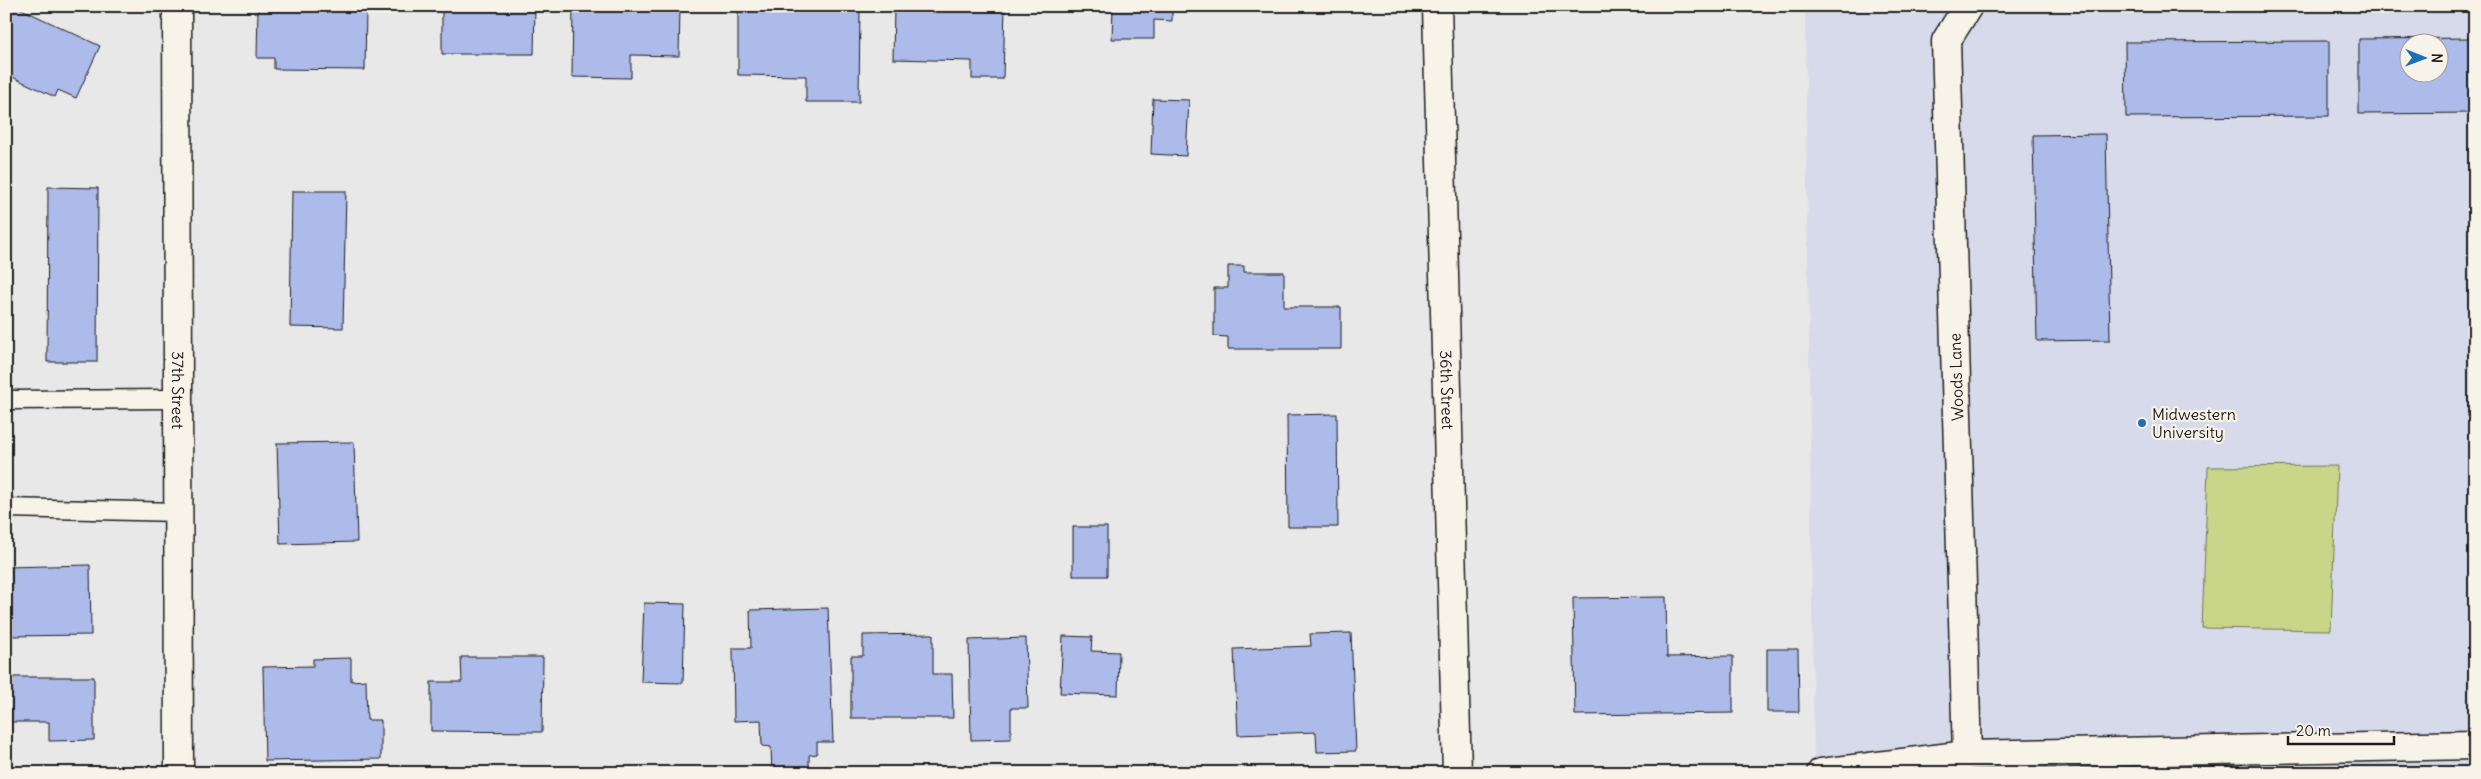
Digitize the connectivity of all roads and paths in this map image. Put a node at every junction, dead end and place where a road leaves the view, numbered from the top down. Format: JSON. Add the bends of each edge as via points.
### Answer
{"nodes":[{"id":1,"x":177,"y":6,"type":"edge"},
{"id":2,"x":1437,"y":6,"type":"edge"},
{"id":3,"x":1968,"y":6,"type":"edge"},
{"id":4,"x":178,"y":399,"type":"junction"},
{"id":5,"x":6,"y":400,"type":"edge"},
{"id":6,"x":6,"y":508,"type":"edge"},
{"id":7,"x":179,"y":512,"type":"junction"},
{"id":8,"x":2475,"y":746,"type":"edge"},
{"id":9,"x":1967,"y":755,"type":"junction"},
{"id":10,"x":179,"y":773,"type":"edge"},
{"id":11,"x":1457,"y":773,"type":"edge"},
{"id":12,"x":1821,"y":773,"type":"edge"}],
"edges":[{"from":1,"to":4,"type":"street","name":"37th Street"},
{"from":2,"to":11,"type":"street","name":"36th Street"},
{"from":3,"to":9,"type":"street","name":"Woods Lane","via":[[1946,41]]},
{"from":4,"to":5,"type":"lane"},
{"from":4,"to":7,"type":"street","name":"37th Street"},
{"from":6,"to":7,"type":"lane"},
{"from":7,"to":10,"type":"street","name":"37th Street"},
{"from":8,"to":9,"type":"street"},
{"from":9,"to":12,"type":"street"}]}
